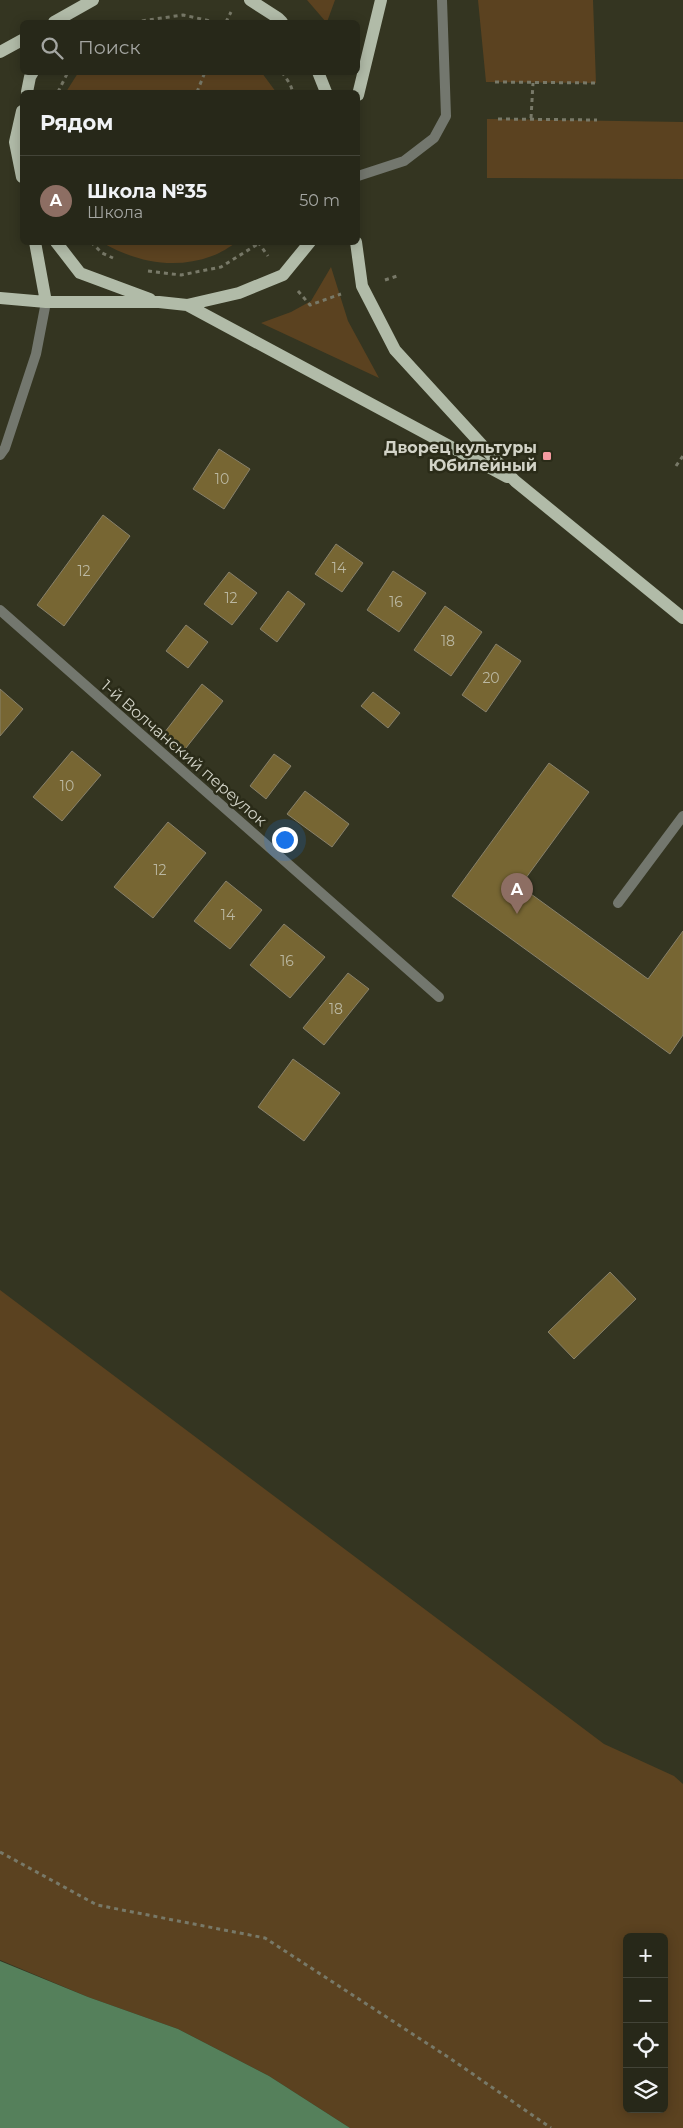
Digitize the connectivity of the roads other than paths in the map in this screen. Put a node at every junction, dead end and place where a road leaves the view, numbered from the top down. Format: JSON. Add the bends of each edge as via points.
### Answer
{"nodes":[{"id":1,"x":250,"y":0,"type":"edge"},
{"id":2,"x":382,"y":0,"type":"edge"},
{"id":3,"x":442,"y":0,"type":"edge"},
{"id":4,"x":88,"y":3,"type":"edge"},
{"id":5,"x":58,"y":20,"type":"edge"},
{"id":6,"x":73,"y":20,"type":"edge"},
{"id":7,"x":280,"y":20,"type":"edge"},
{"id":8,"x":20,"y":41,"type":"edge"},
{"id":9,"x":0,"y":52,"type":"edge"},
{"id":10,"x":31,"y":75,"type":"edge"},
{"id":11,"x":319,"y":75,"type":"edge"},
{"id":12,"x":27,"y":90,"type":"edge"},
{"id":13,"x":325,"y":90,"type":"edge"},
{"id":14,"x":359,"y":90,"type":"edge"},
{"id":15,"x":20,"y":121,"type":"edge"},
{"id":16,"x":20,"y":165,"type":"edge"},
{"id":17,"x":360,"y":175,"type":"edge"},
{"id":18,"x":36,"y":245,"type":"edge"},
{"id":19,"x":58,"y":245,"type":"edge"},
{"id":20,"x":308,"y":245,"type":"edge"},
{"id":21,"x":356,"y":245,"type":"edge"},
{"id":22,"x":0,"y":298,"type":"edge"},
{"id":23,"x":46,"y":302,"type":"junction"},
{"id":24,"x":159,"y":302,"type":"junction"},
{"id":25,"x":187,"y":305,"type":"junction"},
{"id":26,"x":0,"y":455,"type":"edge"},
{"id":27,"x":515,"y":482,"type":"junction"},
{"id":28,"x":0,"y":610,"type":"edge"},
{"id":29,"x":683,"y":618,"type":"edge"},
{"id":30,"x":683,"y":816,"type":"edge"},
{"id":31,"x":618,"y":903,"type":"dead end"},
{"id":32,"x":439,"y":997,"type":"dead end"}],
"edges":[{"from":1,"to":7,"type":"main road"},
{"from":2,"to":14,"type":"main road"},
{"from":3,"to":17,"type":"street","via":[[446,116],[434,138],[404,160]]},
{"from":4,"to":5,"type":"main road"},
{"from":4,"to":6,"type":"main road"},
{"from":8,"to":9,"type":"main road"},
{"from":10,"to":12,"type":"main road"},
{"from":11,"to":13,"type":"main road"},
{"from":15,"to":16,"type":"main road","via":[[16,142]]},
{"from":18,"to":23,"type":"main road"},
{"from":19,"to":24,"type":"main road","via":[[80,273]]},
{"from":20,"to":25,"type":"main road","via":[[283,275],[239,293]]},
{"from":21,"to":27,"type":"main road","via":[[362,286],[395,350]]},
{"from":22,"to":23,"type":"main road"},
{"from":23,"to":24,"type":"main road"},
{"from":23,"to":26,"type":"street","via":[[36,354]]},
{"from":24,"to":25,"type":"main road"},
{"from":25,"to":27,"type":"main road"},
{"from":27,"to":29,"type":"main road"},
{"from":28,"to":32,"type":"street","name":"1-й Волчанский переулок"},
{"from":30,"to":31,"type":"street"}]}
